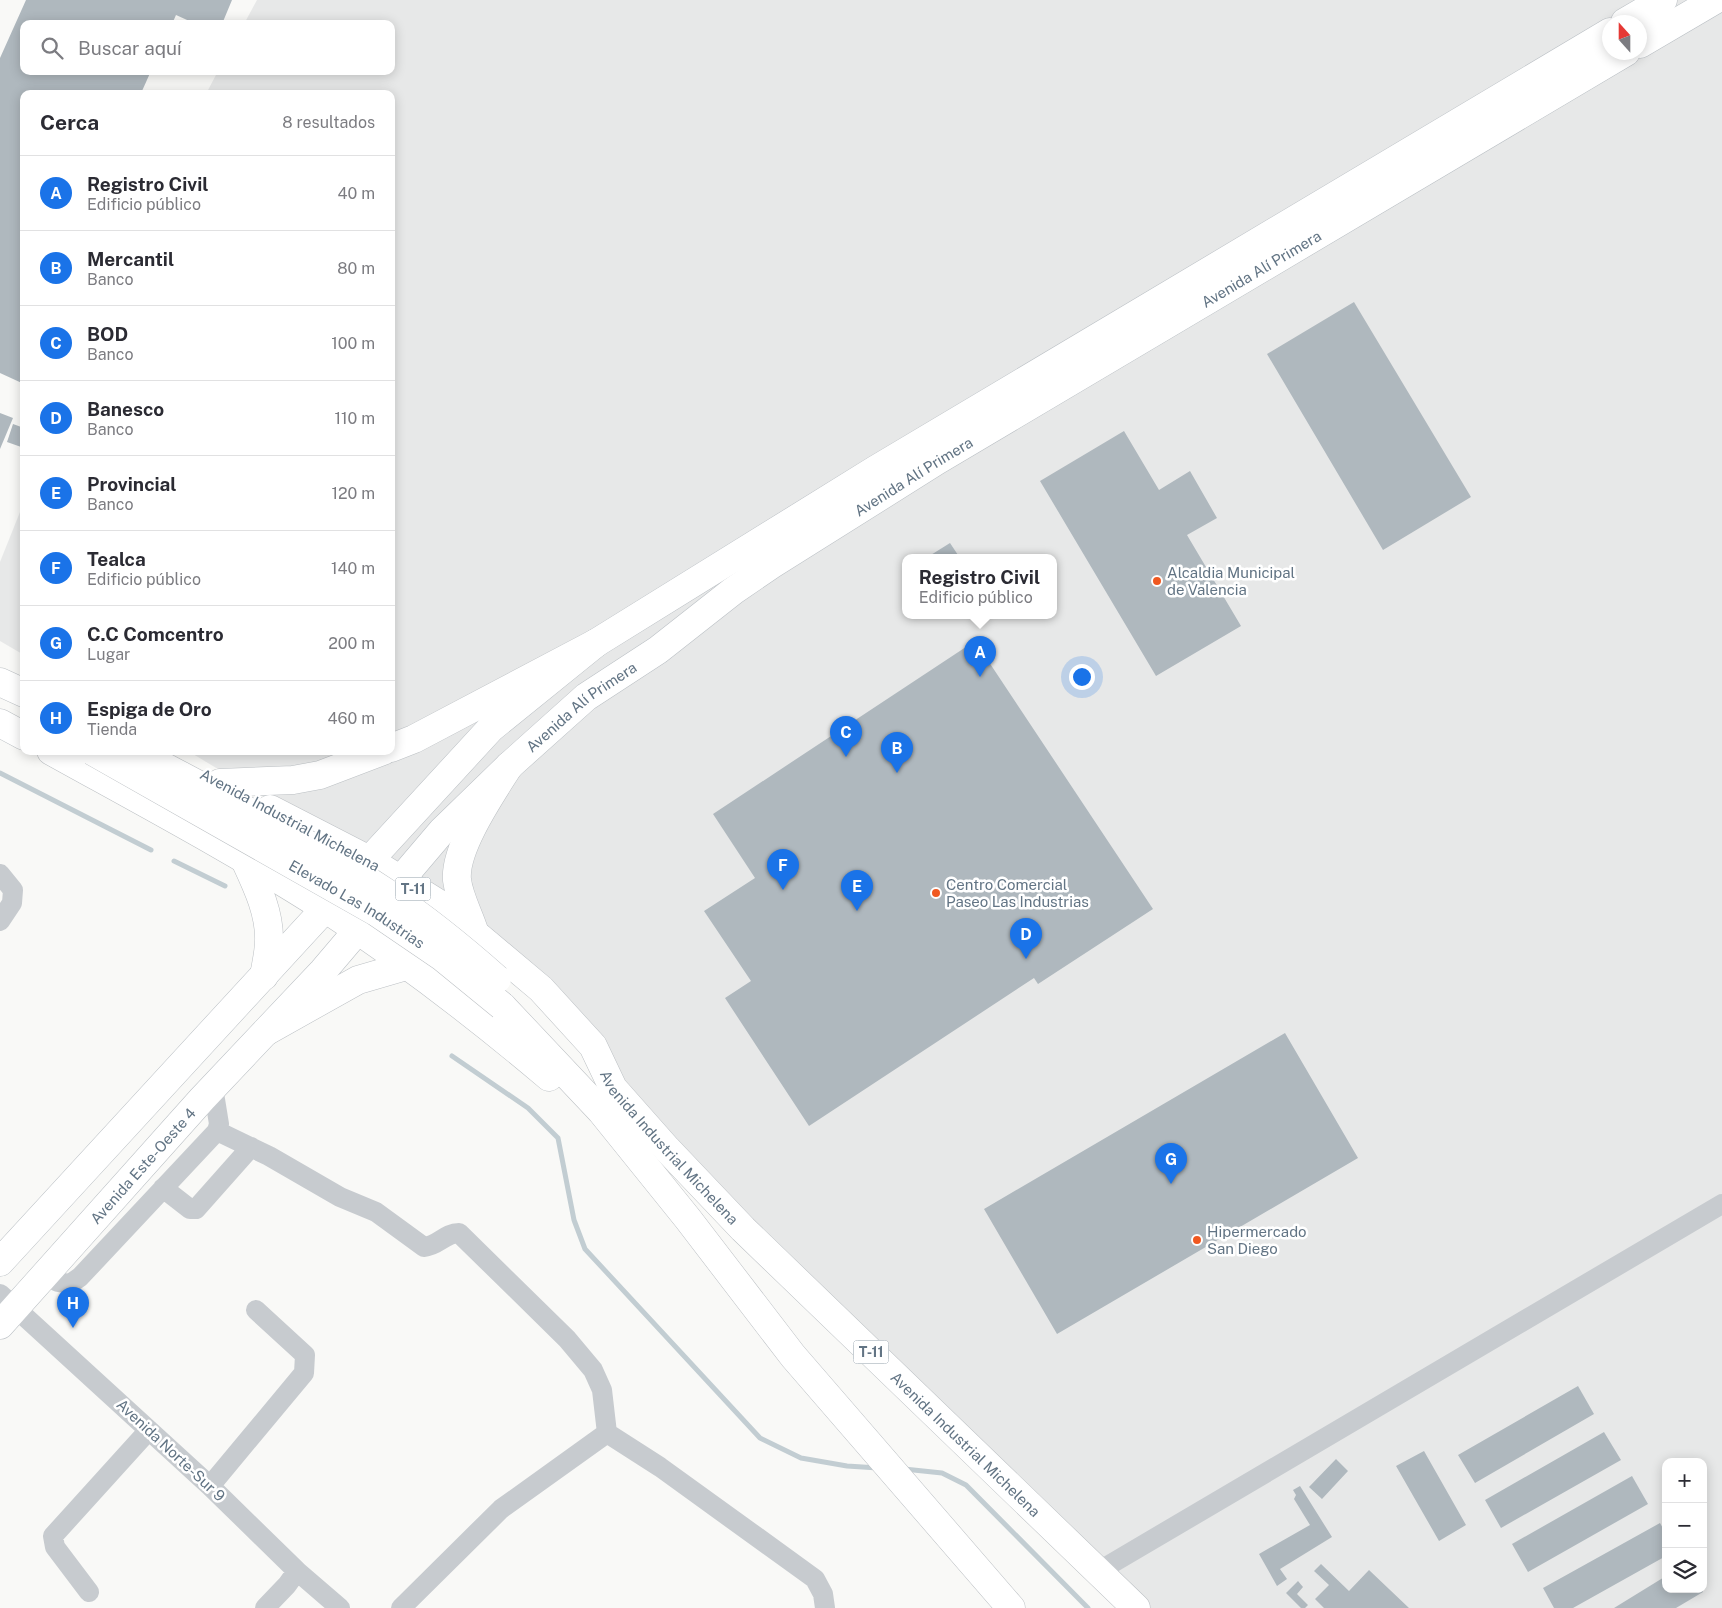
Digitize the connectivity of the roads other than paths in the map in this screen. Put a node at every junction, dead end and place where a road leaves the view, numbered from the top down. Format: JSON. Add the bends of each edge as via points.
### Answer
{"nodes":[{"id":1,"x":1663,"y":0,"type":"edge"},
{"id":2,"x":1715,"y":0,"type":"edge"},
{"id":3,"x":1637,"y":15,"type":"edge"},
{"id":4,"x":1602,"y":37,"type":"edge"},
{"id":5,"x":1647,"y":40,"type":"edge"},
{"id":6,"x":1613,"y":60,"type":"edge"},
{"id":7,"x":729,"y":560,"type":"junction"},
{"id":8,"x":596,"y":643,"type":"junction"},
{"id":9,"x":658,"y":650,"type":"junction"},
{"id":10,"x":0,"y":676,"type":"edge"},
{"id":11,"x":20,"y":681,"type":"edge"},
{"id":12,"x":0,"y":682,"type":"edge"},
{"id":13,"x":20,"y":691,"type":"edge"},
{"id":14,"x":0,"y":706,"type":"edge"},
{"id":15,"x":20,"y":714,"type":"edge"},
{"id":16,"x":0,"y":723,"type":"edge"},
{"id":17,"x":20,"y":734,"type":"edge"},
{"id":18,"x":395,"y":746,"type":"edge"},
{"id":19,"x":58,"y":755,"type":"edge"},
{"id":20,"x":99,"y":755,"type":"edge"},
{"id":21,"x":143,"y":755,"type":"edge"},
{"id":22,"x":169,"y":755,"type":"edge"},
{"id":23,"x":374,"y":755,"type":"edge"},
{"id":24,"x":509,"y":766,"type":"junction"},
{"id":25,"x":220,"y":783,"type":"junction"},
{"id":26,"x":244,"y":858,"type":"junction"},
{"id":27,"x":369,"y":860,"type":"junction"},
{"id":28,"x":0,"y":874,"type":"edge"},
{"id":29,"x":399,"y":879,"type":"junction"},
{"id":30,"x":325,"y":909,"type":"junction"},
{"id":31,"x":0,"y":921,"type":"edge"},
{"id":32,"x":358,"y":930,"type":"junction"},
{"id":33,"x":474,"y":931,"type":"junction"},
{"id":34,"x":406,"y":966,"type":"junction"},
{"id":35,"x":264,"y":976,"type":"junction"},
{"id":36,"x":510,"y":1002,"type":"junction"},
{"id":37,"x":288,"y":1010,"type":"joint"},
{"id":38,"x":268,"y":1031,"type":"junction"},
{"id":39,"x":213,"y":1087,"type":"junction"},
{"id":40,"x":602,"y":1093,"type":"junction"},
{"id":41,"x":218,"y":1131,"type":"junction"},
{"id":42,"x":251,"y":1147,"type":"junction"},
{"id":43,"x":163,"y":1188,"type":"junction"},
{"id":44,"x":1722,"y":1204,"type":"edge"},
{"id":45,"x":0,"y":1262,"type":"edge"},
{"id":46,"x":43,"y":1274,"type":"junction"},
{"id":47,"x":5,"y":1309,"type":"edge"},
{"id":48,"x":256,"y":1310,"type":"dead end"},
{"id":49,"x":149,"y":1430,"type":"junction"},
{"id":50,"x":607,"y":1433,"type":"junction"},
{"id":51,"x":210,"y":1486,"type":"junction"},
{"id":52,"x":297,"y":1571,"type":"junction"},
{"id":53,"x":1098,"y":1571,"type":"junction"},
{"id":54,"x":89,"y":1592,"type":"dead end"},
{"id":55,"x":265,"y":1608,"type":"edge"},
{"id":56,"x":340,"y":1608,"type":"edge"},
{"id":57,"x":401,"y":1608,"type":"edge"},
{"id":58,"x":825,"y":1608,"type":"edge"},
{"id":59,"x":1011,"y":1608,"type":"edge"},
{"id":60,"x":1136,"y":1608,"type":"edge"}],
"edges":[{"from":1,"to":3,"type":"main road"},
{"from":2,"to":5,"type":"main road"},
{"from":4,"to":7,"type":"main road","name":"Avenida Alí Primera"},
{"from":6,"to":9,"type":"main road","name":"Avenida Alí Primera","via":[[938,460],[771,565]]},
{"from":7,"to":8,"type":"main road","name":"Avenida Alí Primera"},
{"from":7,"to":9,"type":"main road","via":[[716,584],[662,637]]},
{"from":8,"to":18,"type":"main road"},
{"from":8,"to":27,"type":"main road","name":"Avenida Alí Primera","via":[[491,728]]},
{"from":9,"to":24,"type":"main road","name":"Avenida Alí Primera","via":[[586,697]]},
{"from":10,"to":11,"type":"main road"},
{"from":12,"to":13,"type":"main road"},
{"from":14,"to":15,"type":"main road"},
{"from":16,"to":17,"type":"main road"},
{"from":19,"to":26,"type":"main road","name":"Avenida Industrial Michelena","number":"T-11"},
{"from":20,"to":36,"type":"main road","name":"Elevado Las Industrias","number":"T-11","bridge":true,"via":[[376,912]]},
{"from":21,"to":36,"type":"main road","name":"Elevado Las Industrias","number":"T-11","bridge":true,"via":[[252,813],[391,895],[458,945]]},
{"from":22,"to":25,"type":"main road","name":"Avenida Industrial Michelena","number":"T-11"},
{"from":23,"to":25,"type":"main road","via":[[320,776]]},
{"from":24,"to":29,"type":"main road","name":"Avenida Alí Primera","via":[[442,831]]},
{"from":24,"to":33,"type":"main road","via":[[460,857],[457,880]]},
{"from":25,"to":27,"type":"main road","name":"Avenida Industrial Michelena","number":"T-11"},
{"from":26,"to":30,"type":"main road","name":"Avenida Industrial Michelena","number":"T-11"},
{"from":26,"to":35,"type":"main road","via":[[256,884],[267,924],[269,940]]},
{"from":27,"to":29,"type":"main road","name":"Avenida Industrial Michelena","number":"T-11"},
{"from":27,"to":30,"type":"main road","name":"Avenida Alí Primera"},
{"from":28,"to":31,"type":"street","via":[[13,890],[12,904]]},
{"from":29,"to":32,"type":"main road","name":"Avenida Alí Primera"},
{"from":29,"to":33,"type":"main road","name":"Avenida Industrial Michelena","number":"T-11","via":[[441,905]]},
{"from":30,"to":32,"type":"main road","name":"Avenida Industrial Michelena","number":"T-11"},
{"from":30,"to":35,"type":"main road","name":"Avenida Alí Primera"},
{"from":32,"to":34,"type":"main road","name":"Avenida Industrial Michelena","number":"T-11"},
{"from":32,"to":37,"type":"main road","name":"Avenida Alí Primera"},
{"from":33,"to":40,"type":"main road","name":"Avenida Industrial Michelena","number":"T-11","via":[[541,989],[593,1046]]},
{"from":34,"to":38,"type":"main road","via":[[358,980]]},
{"from":34,"to":40,"type":"main road","name":"Avenida Industrial Michelena","number":"T-11","via":[[472,1012],[559,1086]]},
{"from":35,"to":45,"type":"main road","name":"Avenida Alí Primera"},
{"from":36,"to":40,"type":"main road","name":"Elevado Las Industrias","number":"T-11"},
{"from":37,"to":38,"type":"main road","name":"Avenida Este-Oeste 4"},
{"from":38,"to":39,"type":"main road","name":"Avenida Este-Oeste 4"},
{"from":39,"to":41,"type":"street"},
{"from":39,"to":46,"type":"main road","name":"Avenida Este-Oeste 4"},
{"from":40,"to":53,"type":"main road","name":"Avenida Industrial Michelena","number":"T-11","via":[[667,1149],[744,1229]]},
{"from":40,"to":59,"type":"main road","name":"Avenida Industrial Michelena","number":"T-11","via":[[642,1160],[793,1356]]},
{"from":41,"to":42,"type":"street"},
{"from":41,"to":43,"type":"street"},
{"from":42,"to":43,"type":"street","via":[[196,1209],[190,1209]]},
{"from":42,"to":50,"type":"street","via":[[340,1197],[376,1212],[424,1247],[435,1246],[459,1233],[567,1339],[594,1370],[602,1390]]},
{"from":43,"to":46,"type":"street","via":[[80,1277],[70,1284]]},
{"from":44,"to":53,"type":"street"},
{"from":46,"to":47,"type":"main road","name":"Avenida Este-Oeste 4"},
{"from":47,"to":49,"type":"street","name":"Avenida Norte-Sur 9"},
{"from":48,"to":51,"type":"street","via":[[305,1355],[304,1374]]},
{"from":49,"to":51,"type":"street","name":"Avenida Norte-Sur 9"},
{"from":49,"to":54,"type":"street","via":[[53,1536],[55,1547]]},
{"from":50,"to":57,"type":"street","via":[[501,1509]]},
{"from":50,"to":58,"type":"street","via":[[660,1467],[815,1579],[824,1594]]},
{"from":51,"to":52,"type":"street","name":"Avenida Norte-Sur 9"},
{"from":52,"to":55,"type":"street"},
{"from":52,"to":56,"type":"street","name":"Avenida Norte-Sur 9"},
{"from":53,"to":60,"type":"main road","name":"Avenida Industrial Michelena","number":"T-11"}]}
